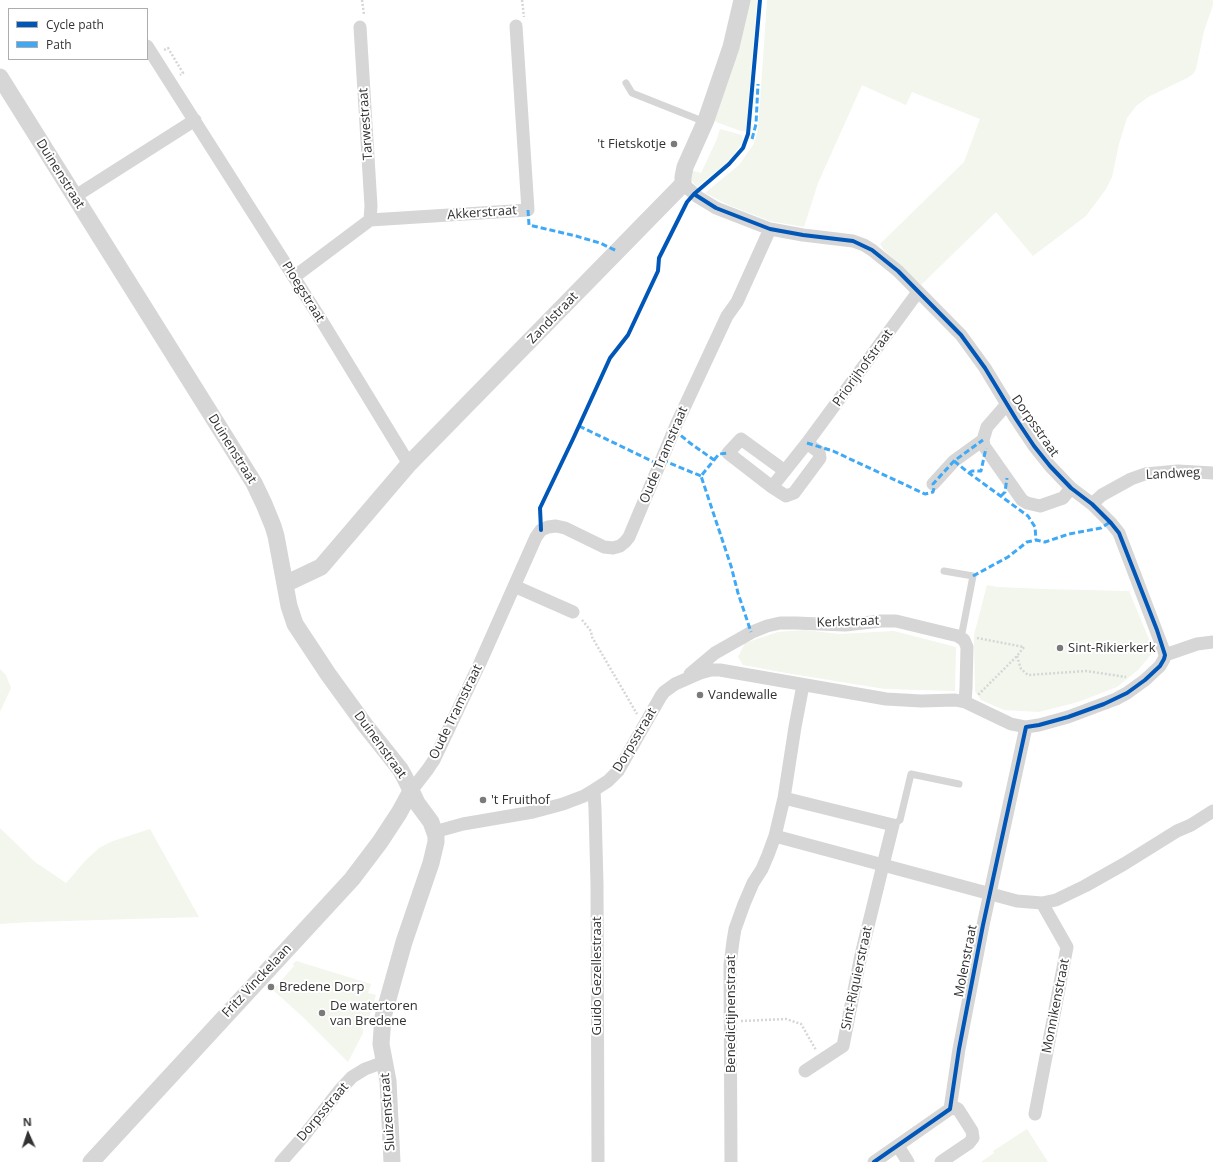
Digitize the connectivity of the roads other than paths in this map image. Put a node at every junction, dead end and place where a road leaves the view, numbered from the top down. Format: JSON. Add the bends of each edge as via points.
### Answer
{"nodes":[{"id":1,"x":742,"y":0,"type":"edge"},
{"id":2,"x":516,"y":26,"type":"dead end"},
{"id":3,"x":360,"y":27,"type":"dead end"},
{"id":4,"x":148,"y":48,"type":"edge"},
{"id":5,"x":0,"y":77,"type":"edge"},
{"id":6,"x":626,"y":82,"type":"dead end"},
{"id":7,"x":195,"y":120,"type":"junction"},
{"id":8,"x":705,"y":122,"type":"junction"},
{"id":9,"x":683,"y":184,"type":"junction"},
{"id":10,"x":74,"y":197,"type":"junction"},
{"id":11,"x":370,"y":220,"type":"junction"},
{"id":12,"x":770,"y":230,"type":"junction"},
{"id":13,"x":294,"y":277,"type":"junction"},
{"id":14,"x":918,"y":292,"type":"junction"},
{"id":15,"x":1007,"y":404,"type":"junction"},
{"id":16,"x":983,"y":440,"type":"junction"},
{"id":17,"x":807,"y":443,"type":"junction"},
{"id":18,"x":409,"y":464,"type":"junction"},
{"id":19,"x":785,"y":471,"type":"junction"},
{"id":20,"x":1213,"y":473,"type":"edge"},
{"id":21,"x":933,"y":484,"type":"dead end"},
{"id":22,"x":772,"y":487,"type":"junction"},
{"id":23,"x":1071,"y":488,"type":"junction"},
{"id":24,"x":1092,"y":504,"type":"junction"},
{"id":25,"x":944,"y":571,"type":"dead end"},
{"id":26,"x":285,"y":584,"type":"junction"},
{"id":27,"x":514,"y":586,"type":"junction"},
{"id":28,"x":573,"y":612,"type":"road end"},
{"id":29,"x":961,"y":638,"type":"junction"},
{"id":30,"x":1213,"y":642,"type":"edge"},
{"id":31,"x":1165,"y":655,"type":"junction"},
{"id":32,"x":682,"y":680,"type":"junction"},
{"id":33,"x":803,"y":685,"type":"junction"},
{"id":34,"x":965,"y":702,"type":"junction"},
{"id":35,"x":1026,"y":727,"type":"junction"},
{"id":36,"x":959,"y":784,"type":"dead end"},
{"id":37,"x":594,"y":790,"type":"junction"},
{"id":38,"x":411,"y":791,"type":"junction"},
{"id":39,"x":784,"y":798,"type":"junction"},
{"id":40,"x":1213,"y":811,"type":"edge"},
{"id":41,"x":893,"y":825,"type":"junction"},
{"id":42,"x":434,"y":832,"type":"junction"},
{"id":43,"x":775,"y":836,"type":"junction"},
{"id":44,"x":883,"y":865,"type":"junction"},
{"id":45,"x":991,"y":893,"type":"junction"},
{"id":46,"x":1042,"y":904,"type":"junction"},
{"id":47,"x":384,"y":1062,"type":"junction"},
{"id":48,"x":805,"y":1071,"type":"dead end"},
{"id":49,"x":950,"y":1109,"type":"junction"},
{"id":50,"x":1035,"y":1114,"type":"dead end"},
{"id":51,"x":898,"y":1146,"type":"junction"},
{"id":52,"x":91,"y":1162,"type":"edge"},
{"id":53,"x":281,"y":1162,"type":"edge"},
{"id":54,"x":392,"y":1162,"type":"edge"},
{"id":55,"x":598,"y":1162,"type":"edge"},
{"id":56,"x":731,"y":1162,"type":"edge"},
{"id":57,"x":874,"y":1162,"type":"edge"},
{"id":58,"x":908,"y":1162,"type":"edge"},
{"id":59,"x":941,"y":1162,"type":"edge"}],
"edges":[{"from":1,"to":8,"type":"street","via":[[731,47]]},
{"from":2,"to":11,"type":"street","name":"Akkerstraat","via":[[528,210]]},
{"from":3,"to":11,"type":"street","name":"Tarwestraat"},
{"from":4,"to":7,"type":"street","name":"Ploegstraat"},
{"from":5,"to":10,"type":"street","name":"Duinenstraat"},
{"from":6,"to":8,"type":"lane","via":[[632,93]]},
{"from":7,"to":10,"type":"street"},
{"from":7,"to":13,"type":"street","name":"Ploegstraat"},
{"from":8,"to":9,"type":"street","via":[[685,167]]},
{"from":9,"to":12,"type":"street","name":"Dorpsstraat","via":[[716,208]]},
{"from":9,"to":18,"type":"street","name":"Zandstraat"},
{"from":10,"to":26,"type":"street","name":"Duinenstraat","via":[[254,483],[272,526]]},
{"from":11,"to":13,"type":"street"},
{"from":12,"to":14,"type":"street","name":"Dorpsstraat","via":[[853,241],[864,245],[893,266]]},
{"from":12,"to":27,"type":"street","name":"Oude Tramstraat","via":[[677,423],[626,542],[612,548],[604,547],[565,528],[548,527],[536,537]]},
{"from":13,"to":18,"type":"street","name":"Ploegstraat"},
{"from":14,"to":15,"type":"street","name":"Dorpsstraat","via":[[961,335]]},
{"from":14,"to":17,"type":"street","name":"Priorijhofstraat"},
{"from":15,"to":16,"type":"street","name":"Dorpsstraat","via":[[987,427]]},
{"from":15,"to":23,"type":"street","name":"Dorpsstraat","via":[[1034,446]]},
{"from":16,"to":21,"type":"street","name":"Dorpsstraat","via":[[954,461]]},
{"from":16,"to":23,"type":"street","via":[[984,446],[1026,503],[1040,506],[1063,498]]},
{"from":17,"to":19,"type":"street","name":"Priorijhofstraat"},
{"from":17,"to":22,"type":"street","via":[[819,452],[820,458],[794,493],[786,496]]},
{"from":18,"to":26,"type":"street","name":"Zandstraat","via":[[321,567]]},
{"from":19,"to":22,"type":"street","name":"Priorijhofstraat"},
{"from":19,"to":22,"type":"street","via":[[741,439],[728,454]]},
{"from":20,"to":24,"type":"street","name":"Landweg","via":[[1178,471],[1145,474],[1102,495]]},
{"from":23,"to":24,"type":"street","name":"Dorpsstraat"},
{"from":24,"to":31,"type":"street","name":"Dorpsstraat","via":[[1119,533]]},
{"from":25,"to":29,"type":"lane","via":[[973,576]]},
{"from":26,"to":38,"type":"street","name":"Duinenstraat","via":[[289,606],[301,634],[365,725],[400,769]]},
{"from":27,"to":28,"type":"street"},
{"from":27,"to":38,"type":"street","name":"Oude Tramstraat","via":[[434,760]]},
{"from":29,"to":32,"type":"street","name":"Kerkstraat","via":[[896,621],[845,625],[780,623],[752,632],[721,649]]},
{"from":29,"to":34,"type":"street","via":[[967,647]]},
{"from":30,"to":31,"type":"street","via":[[1197,644]]},
{"from":31,"to":35,"type":"street","name":"Dorpsstraat","via":[[1160,666],[1127,693],[1050,723]]},
{"from":32,"to":33,"type":"street","name":"Dorpsstraat","via":[[711,670],[720,670]]},
{"from":32,"to":37,"type":"street","name":"Dorpsstraat","via":[[664,692],[618,771]]},
{"from":33,"to":34,"type":"street","name":"Dorpsstraat","via":[[886,699]]},
{"from":33,"to":39,"type":"street","name":"Benedictijnenstraat"},
{"from":34,"to":35,"type":"street","name":"Dorpsstraat","via":[[1011,724]]},
{"from":35,"to":45,"type":"street","name":"Molenstraat"},
{"from":36,"to":41,"type":"lane","via":[[911,774],[900,820]]},
{"from":37,"to":42,"type":"street","name":"Dorpsstraat","via":[[563,804],[533,812],[463,824]]},
{"from":37,"to":55,"type":"street","name":"Guido Gezellestraat"},
{"from":38,"to":42,"type":"street","name":"Duinenstraat","via":[[416,803],[431,822]]},
{"from":38,"to":52,"type":"street","name":"Fritz Vinckelaan","via":[[384,836],[352,879]]},
{"from":39,"to":41,"type":"street"},
{"from":39,"to":43,"type":"street","name":"Benedictijnenstraat"},
{"from":40,"to":46,"type":"street","via":[[1086,886]]},
{"from":41,"to":44,"type":"street"},
{"from":42,"to":47,"type":"street","via":[[436,842],[433,856],[404,942],[383,1017],[381,1044]]},
{"from":43,"to":44,"type":"street"},
{"from":43,"to":56,"type":"street","name":"Benedictijnenstraat","via":[[735,929],[730,965]]},
{"from":44,"to":45,"type":"street"},
{"from":44,"to":48,"type":"street","name":"Sint-Riquierstraat","via":[[861,955],[843,1046]]},
{"from":45,"to":46,"type":"street","via":[[1017,901]]},
{"from":45,"to":49,"type":"street","name":"Molenstraat","via":[[959,1049]]},
{"from":46,"to":50,"type":"street","name":"Monnikenstraat","via":[[1067,947]]},
{"from":47,"to":53,"type":"street","name":"Dorpsstraat","via":[[352,1077]]},
{"from":47,"to":54,"type":"street","name":"Sluizenstraat","via":[[388,1081]]},
{"from":49,"to":51,"type":"street"},
{"from":49,"to":59,"type":"street","via":[[958,1109],[972,1131],[973,1138]]},
{"from":51,"to":57,"type":"street"},
{"from":51,"to":58,"type":"street"}]}
